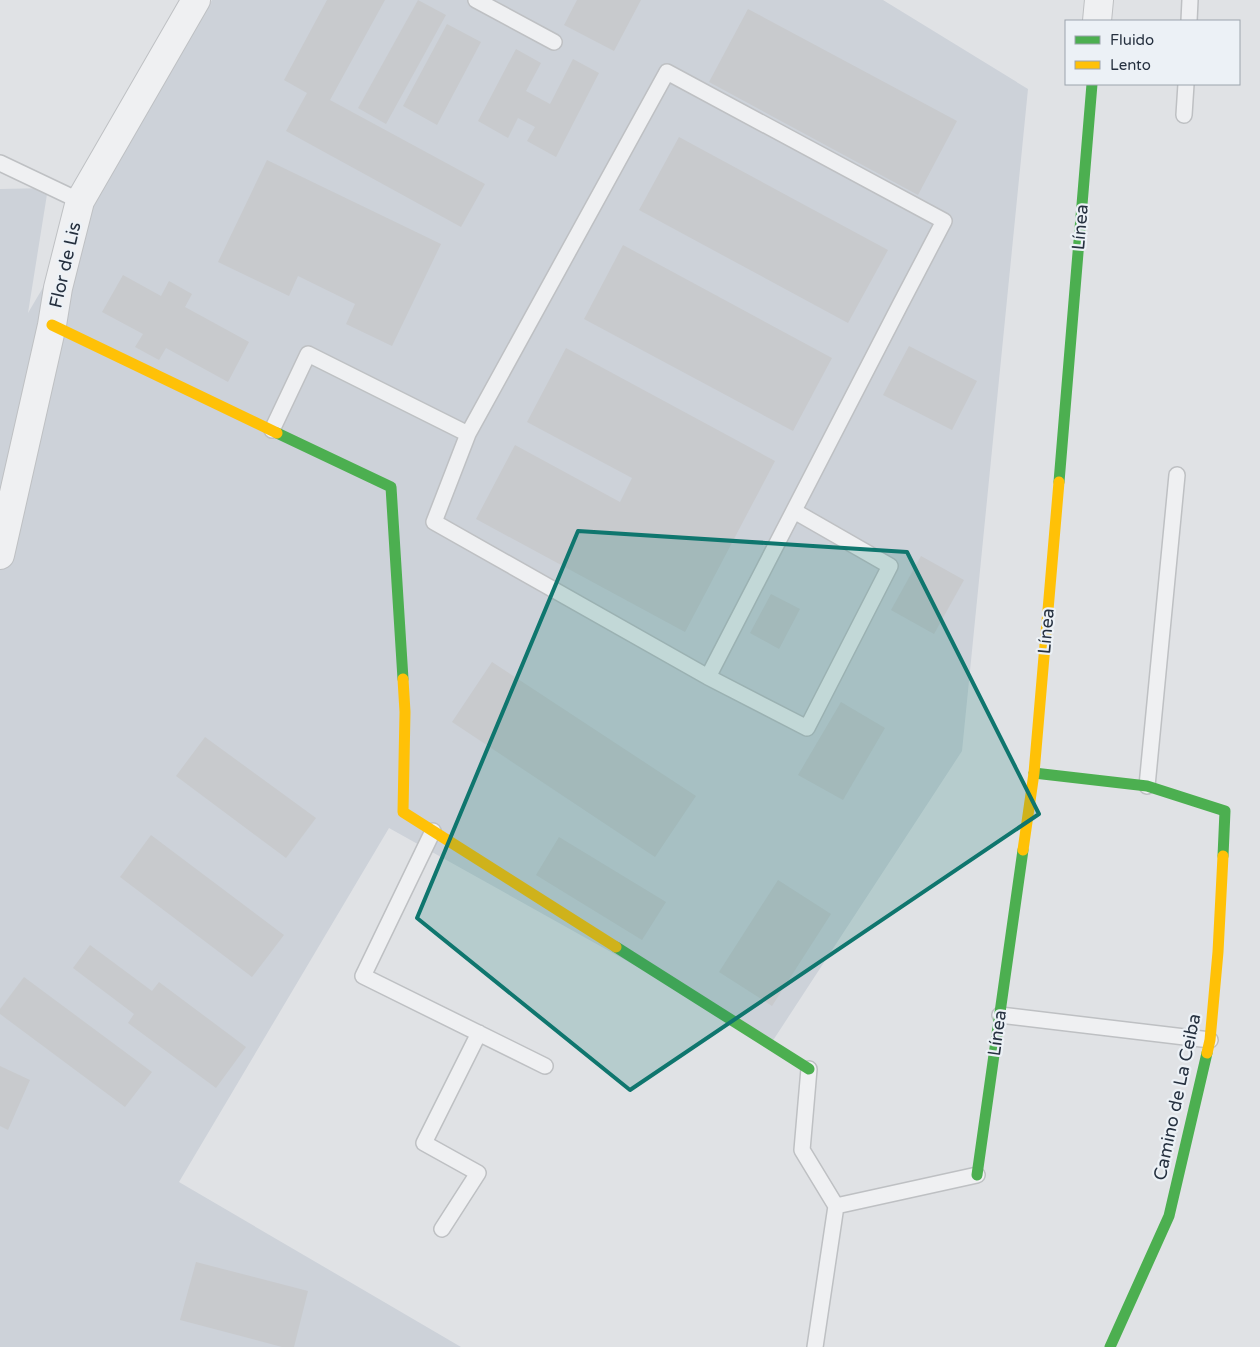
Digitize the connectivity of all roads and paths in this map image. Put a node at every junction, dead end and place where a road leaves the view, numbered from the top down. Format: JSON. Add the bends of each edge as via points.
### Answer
{"nodes":[{"id":1,"x":196,"y":0,"type":"edge"},
{"id":2,"x":476,"y":0,"type":"edge"},
{"id":3,"x":1099,"y":0,"type":"edge"},
{"id":4,"x":1190,"y":0,"type":"edge"},
{"id":5,"x":1098,"y":20,"type":"edge"},
{"id":6,"x":1189,"y":20,"type":"edge"},
{"id":7,"x":554,"y":42,"type":"dead end"},
{"id":8,"x":1092,"y":85,"type":"edge"},
{"id":9,"x":1186,"y":85,"type":"edge"},
{"id":10,"x":1184,"y":115,"type":"dead end"},
{"id":11,"x":0,"y":163,"type":"edge"},
{"id":12,"x":80,"y":201,"type":"junction"},
{"id":13,"x":52,"y":325,"type":"junction"},
{"id":14,"x":272,"y":430,"type":"junction"},
{"id":15,"x":468,"y":434,"type":"junction"},
{"id":16,"x":1176,"y":475,"type":"dead end"},
{"id":17,"x":794,"y":511,"type":"junction"},
{"id":18,"x":0,"y":555,"type":"edge"},
{"id":19,"x":708,"y":677,"type":"junction"},
{"id":20,"x":1034,"y":774,"type":"junction"},
{"id":21,"x":1147,"y":786,"type":"junction"},
{"id":22,"x":433,"y":831,"type":"junction"},
{"id":23,"x":1000,"y":1015,"type":"junction"},
{"id":24,"x":479,"y":1033,"type":"junction"},
{"id":25,"x":1210,"y":1040,"type":"junction"},
{"id":26,"x":545,"y":1066,"type":"dead end"},
{"id":27,"x":809,"y":1069,"type":"joint"},
{"id":28,"x":977,"y":1175,"type":"joint"},
{"id":29,"x":836,"y":1206,"type":"junction"},
{"id":30,"x":442,"y":1229,"type":"dead end"},
{"id":31,"x":815,"y":1347,"type":"edge"},
{"id":32,"x":1110,"y":1347,"type":"edge"}],
"edges":[{"from":1,"to":12,"type":"street","name":"Flor de Lis"},
{"from":2,"to":7,"type":"lane"},
{"from":3,"to":5,"type":"street"},
{"from":4,"to":6,"type":"lane"},
{"from":8,"to":20,"type":"street","name":"Línea"},
{"from":9,"to":10,"type":"lane"},
{"from":11,"to":12,"type":"lane"},
{"from":12,"to":13,"type":"street","name":"Flor de Lis"},
{"from":13,"to":14,"type":"street"},
{"from":13,"to":18,"type":"street","name":"Flor de Lis"},
{"from":14,"to":15,"type":"lane","via":[[308,354]]},
{"from":14,"to":22,"type":"street","via":[[390,487],[405,712],[403,812]]},
{"from":15,"to":17,"type":"lane","via":[[667,72],[944,222]]},
{"from":15,"to":19,"type":"lane","via":[[434,522]]},
{"from":16,"to":21,"type":"lane"},
{"from":17,"to":19,"type":"lane"},
{"from":17,"to":19,"type":"lane","via":[[890,566],[807,728]]},
{"from":20,"to":21,"type":"street"},
{"from":20,"to":23,"type":"street","name":"Línea"},
{"from":21,"to":25,"type":"street","name":"Camino de La Ceiba","via":[[1225,811]]},
{"from":22,"to":24,"type":"lane","via":[[363,976]]},
{"from":22,"to":27,"type":"street"},
{"from":23,"to":25,"type":"lane"},
{"from":23,"to":28,"type":"street","name":"Línea"},
{"from":24,"to":26,"type":"lane"},
{"from":24,"to":30,"type":"lane","via":[[424,1143],[478,1173]]},
{"from":25,"to":32,"type":"street","name":"Camino de La Ceiba","via":[[1169,1216]]},
{"from":27,"to":29,"type":"lane","via":[[802,1150]]},
{"from":28,"to":29,"type":"lane"},
{"from":29,"to":31,"type":"lane"}]}
